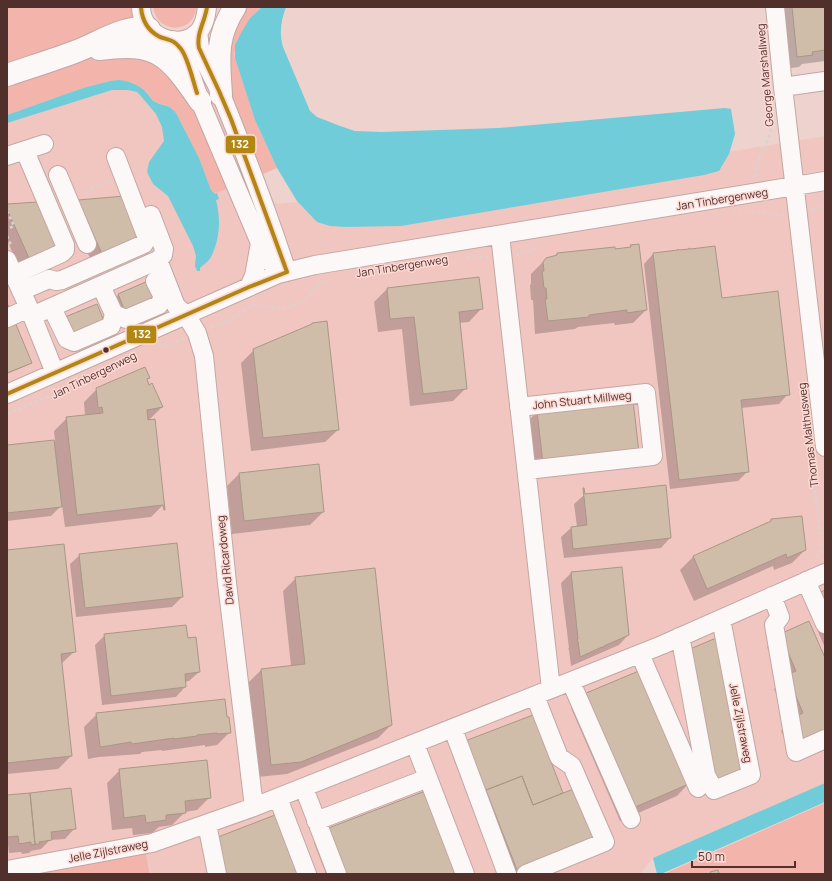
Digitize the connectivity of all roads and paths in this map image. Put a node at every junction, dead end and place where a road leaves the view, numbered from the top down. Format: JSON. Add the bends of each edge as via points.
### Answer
{"nodes":[{"id":1,"x":141,"y":7,"type":"edge"},
{"id":2,"x":208,"y":7,"type":"edge"},
{"id":3,"x":235,"y":7,"type":"edge"},
{"id":4,"x":775,"y":7,"type":"edge"},
{"id":5,"x":149,"y":29,"type":"junction"},
{"id":6,"x":199,"y":31,"type":"junction"},
{"id":7,"x":173,"y":40,"type":"junction"},
{"id":8,"x":76,"y":52,"type":"junction"},
{"id":9,"x":7,"y":75,"type":"edge"},
{"id":10,"x":825,"y":81,"type":"edge"},
{"id":11,"x":783,"y":87,"type":"junction"},
{"id":12,"x":221,"y":95,"type":"junction"},
{"id":13,"x":200,"y":101,"type":"junction"},
{"id":14,"x":771,"y":123,"type":"dead end"},
{"id":15,"x":44,"y":144,"type":"dead end"},
{"id":16,"x":25,"y":150,"type":"junction"},
{"id":17,"x":7,"y":156,"type":"edge"},
{"id":18,"x":116,"y":157,"type":"dead end"},
{"id":19,"x":58,"y":175,"type":"dead end"},
{"id":20,"x":825,"y":181,"type":"edge"},
{"id":21,"x":795,"y":186,"type":"junction"},
{"id":22,"x":757,"y":193,"type":"junction"},
{"id":23,"x":825,"y":205,"type":"edge"},
{"id":24,"x":7,"y":211,"type":"edge"},
{"id":25,"x":760,"y":212,"type":"junction"},
{"id":26,"x":150,"y":214,"type":"dead end"},
{"id":27,"x":727,"y":214,"type":"dead end"},
{"id":28,"x":798,"y":214,"type":"junction"},
{"id":29,"x":780,"y":215,"type":"junction"},
{"id":30,"x":782,"y":220,"type":"dead end"},
{"id":31,"x":7,"y":230,"type":"edge"},
{"id":32,"x":500,"y":235,"type":"junction"},
{"id":33,"x":260,"y":243,"type":"junction"},
{"id":34,"x":544,"y":243,"type":"dead end"},
{"id":35,"x":87,"y":244,"type":"dead end"},
{"id":36,"x":461,"y":257,"type":"dead end"},
{"id":37,"x":502,"y":258,"type":"junction"},
{"id":38,"x":153,"y":263,"type":"junction"},
{"id":39,"x":282,"y":273,"type":"junction"},
{"id":40,"x":14,"y":275,"type":"edge"},
{"id":41,"x":331,"y":278,"type":"dead end"},
{"id":42,"x":101,"y":286,"type":"junction"},
{"id":43,"x":249,"y":287,"type":"junction"},
{"id":44,"x":52,"y":308,"type":"junction"},
{"id":45,"x":31,"y":312,"type":"junction"},
{"id":46,"x":114,"y":314,"type":"junction"},
{"id":47,"x":186,"y":315,"type":"junction"},
{"id":48,"x":7,"y":318,"type":"edge"},
{"id":49,"x":197,"y":333,"type":"junction"},
{"id":50,"x":155,"y":346,"type":"dead end"},
{"id":51,"x":55,"y":373,"type":"junction"},
{"id":52,"x":93,"y":374,"type":"dead end"},
{"id":53,"x":7,"y":394,"type":"edge"},
{"id":54,"x":519,"y":407,"type":"junction"},
{"id":55,"x":7,"y":414,"type":"edge"},
{"id":56,"x":818,"y":449,"type":"edge"},
{"id":57,"x":527,"y":470,"type":"junction"},
{"id":58,"x":818,"y":567,"type":"edge"},
{"id":59,"x":806,"y":581,"type":"junction"},
{"id":60,"x":772,"y":596,"type":"junction"},
{"id":61,"x":721,"y":618,"type":"junction"},
{"id":62,"x":825,"y":624,"type":"edge"},
{"id":63,"x":679,"y":637,"type":"junction"},
{"id":64,"x":640,"y":654,"type":"junction"},
{"id":65,"x":571,"y":682,"type":"junction"},
{"id":66,"x":543,"y":692,"type":"junction"},
{"id":67,"x":453,"y":729,"type":"junction"},
{"id":68,"x":825,"y":739,"type":"edge"},
{"id":69,"x":415,"y":744,"type":"junction"},
{"id":70,"x":428,"y":778,"type":"junction"},
{"id":71,"x":304,"y":788,"type":"junction"},
{"id":72,"x":698,"y":788,"type":"dead end"},
{"id":73,"x":278,"y":798,"type":"junction"},
{"id":74,"x":254,"y":807,"type":"junction"},
{"id":75,"x":631,"y":819,"type":"dead end"},
{"id":76,"x":316,"y":821,"type":"junction"},
{"id":77,"x":207,"y":824,"type":"junction"},
{"id":78,"x":7,"y":870,"type":"edge"},
{"id":79,"x":217,"y":874,"type":"edge"},
{"id":80,"x":307,"y":874,"type":"edge"},
{"id":81,"x":337,"y":874,"type":"edge"},
{"id":82,"x":464,"y":874,"type":"edge"},
{"id":83,"x":507,"y":874,"type":"edge"},
{"id":84,"x":526,"y":874,"type":"edge"}],
"edges":[{"from":1,"to":5,"type":"street"},
{"from":2,"to":6,"type":"street"},
{"from":3,"to":12,"type":"highway","via":[[224,26],[219,46]]},
{"from":4,"to":11,"type":"street","name":"George Marshallweg"},
{"from":5,"to":7,"type":"street","via":[[162,38]]},
{"from":5,"to":8,"type":"highway","via":[[128,29]]},
{"from":6,"to":7,"type":"street","via":[[188,38]]},
{"from":6,"to":12,"type":"street","via":[[198,42],[201,51]]},
{"from":7,"to":13,"type":"street","via":[[182,50]]},
{"from":8,"to":9,"type":"highway"},
{"from":8,"to":13,"type":"highway","via":[[117,46],[147,49],[174,65]]},
{"from":10,"to":11,"type":"street"},
{"from":11,"to":21,"type":"street","name":"George Marshallweg"},
{"from":12,"to":39,"type":"street","via":[[266,210]]},
{"from":13,"to":33,"type":"street"},
{"from":14,"to":22,"type":"path","name":"George Marshallweg","via":[[769,136],[756,164]]},
{"from":15,"to":16,"type":"street"},
{"from":16,"to":17,"type":"street"},
{"from":16,"to":40,"type":"street","via":[[65,250]]},
{"from":18,"to":40,"type":"street","via":[[147,238],[144,244],[62,280]]},
{"from":19,"to":35,"type":"street"},
{"from":20,"to":21,"type":"street","name":"Jan Tinbergenweg"},
{"from":21,"to":22,"type":"street","name":"Jan Tinbergenweg"},
{"from":21,"to":28,"type":"street","name":"Thomas Malthusweg"},
{"from":22,"to":25,"type":"path","name":"George Marshallweg"},
{"from":22,"to":32,"type":"street","name":"Jan Tinbergenweg"},
{"from":23,"to":28,"type":"path","name":"Jan Tinbergenweg","via":[[816,211]]},
{"from":24,"to":31,"type":"path","via":[[14,226]]},
{"from":25,"to":27,"type":"path","name":"Jan Tinbergenweg"},
{"from":25,"to":29,"type":"path","name":"Jan Tinbergenweg"},
{"from":26,"to":38,"type":"street","via":[[164,249],[163,255]]},
{"from":28,"to":29,"type":"path","name":"Jan Tinbergenweg"},
{"from":28,"to":56,"type":"street","name":"Thomas Malthusweg"},
{"from":29,"to":30,"type":"path"},
{"from":32,"to":37,"type":"street","name":"John Stuart Millweg"},
{"from":32,"to":39,"type":"street","name":"Jan Tinbergenweg","via":[[315,265]]},
{"from":33,"to":39,"type":"street","via":[[275,268]]},
{"from":33,"to":43,"type":"street","via":[[254,276]]},
{"from":34,"to":37,"type":"path","name":"Jan Tinbergenweg"},
{"from":36,"to":37,"type":"path","name":"Jan Tinbergenweg"},
{"from":37,"to":54,"type":"street","name":"John Stuart Millweg"},
{"from":38,"to":42,"type":"street"},
{"from":38,"to":46,"type":"street","via":[[163,297],[159,305],[126,319]]},
{"from":38,"to":47,"type":"street","via":[[176,306]]},
{"from":39,"to":43,"type":"street","name":"Jan Tinbergenweg"},
{"from":40,"to":45,"type":"street","name":"Jan Tinbergenweg"},
{"from":41,"to":49,"type":"path","via":[[322,282],[298,304],[284,309],[254,305],[229,320]]},
{"from":42,"to":44,"type":"street"},
{"from":42,"to":46,"type":"street"},
{"from":43,"to":47,"type":"street","name":"Jan Tinbergenweg"},
{"from":44,"to":45,"type":"street"},
{"from":44,"to":46,"type":"street","via":[[67,339],[74,342],[110,326]]},
{"from":45,"to":48,"type":"street"},
{"from":45,"to":51,"type":"street","name":"Jan Tinbergenweg"},
{"from":47,"to":49,"type":"street","name":"David Ricardoweg"},
{"from":47,"to":51,"type":"street","name":"Jan Tinbergenweg"},
{"from":49,"to":50,"type":"path","via":[[172,344]]},
{"from":49,"to":74,"type":"street","name":"David Ricardoweg","via":[[204,356],[227,583]]},
{"from":51,"to":53,"type":"street","name":"Jan Tinbergenweg"},
{"from":52,"to":55,"type":"path","name":"Jan Tinbergenweg","via":[[72,387]]},
{"from":54,"to":57,"type":"street","name":"John Stuart Millweg"},
{"from":54,"to":57,"type":"street","name":"John Stuart Millweg","via":[[646,393],[653,456]]},
{"from":56,"to":58,"type":"path","name":"Thomas Malthusweg","via":[[821,545],[816,559]]},
{"from":57,"to":66,"type":"street","name":"John Stuart Millweg"},
{"from":58,"to":59,"type":"street","name":"Jelle Zijlstraweg"},
{"from":59,"to":60,"type":"street","name":"Jelle Zijlstraweg"},
{"from":59,"to":62,"type":"street"},
{"from":60,"to":61,"type":"street","name":"Jelle Zijlstraweg"},
{"from":60,"to":68,"type":"street","via":[[780,617],[774,625],[796,752]]},
{"from":61,"to":63,"type":"street","name":"Jelle Zijlstraweg"},
{"from":61,"to":63,"type":"street","name":"Jelle Zijlstraweg","via":[[751,775],[714,790],[706,775]]},
{"from":63,"to":64,"type":"street","name":"Jelle Zijlstraweg"},
{"from":64,"to":65,"type":"street","name":"Jelle Zijlstraweg"},
{"from":64,"to":72,"type":"street"},
{"from":65,"to":66,"type":"street","name":"Jelle Zijlstraweg"},
{"from":65,"to":75,"type":"street"},
{"from":66,"to":67,"type":"street","name":"Jelle Zijlstraweg"},
{"from":66,"to":84,"type":"street","via":[[559,757],[572,766],[605,842]]},
{"from":67,"to":69,"type":"street","name":"Jelle Zijlstraweg"},
{"from":67,"to":83,"type":"street"},
{"from":69,"to":70,"type":"street"},
{"from":69,"to":71,"type":"street","name":"Jelle Zijlstraweg"},
{"from":70,"to":76,"type":"street"},
{"from":70,"to":82,"type":"street"},
{"from":71,"to":73,"type":"street","name":"Jelle Zijlstraweg"},
{"from":71,"to":76,"type":"street"},
{"from":73,"to":74,"type":"street","name":"Jelle Zijlstraweg"},
{"from":73,"to":80,"type":"street"},
{"from":74,"to":77,"type":"street","name":"Jelle Zijlstraweg"},
{"from":76,"to":81,"type":"street"},
{"from":77,"to":78,"type":"street","name":"Jelle Zijlstraweg","via":[[152,843]]},
{"from":77,"to":79,"type":"street"}]}
